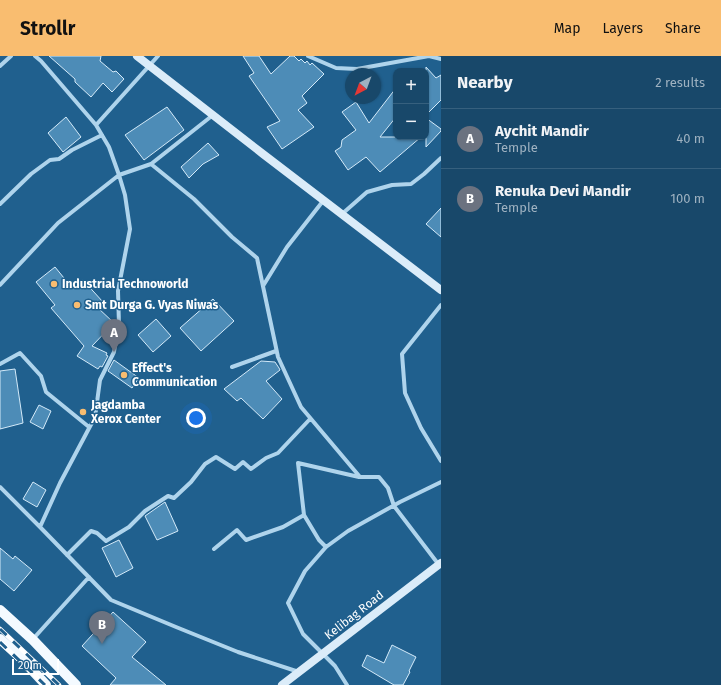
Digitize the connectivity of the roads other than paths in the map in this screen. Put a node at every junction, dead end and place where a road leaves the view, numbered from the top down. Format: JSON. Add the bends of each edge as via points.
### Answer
{"nodes":[{"id":1,"x":11,"y":56,"type":"edge"},
{"id":2,"x":35,"y":56,"type":"edge"},
{"id":3,"x":137,"y":56,"type":"edge"},
{"id":4,"x":158,"y":56,"type":"edge"},
{"id":5,"x":308,"y":56,"type":"edge"},
{"id":6,"x":441,"y":59,"type":"edge"},
{"id":7,"x":0,"y":66,"type":"edge"},
{"id":8,"x":150,"y":66,"type":"junction"},
{"id":9,"x":213,"y":115,"type":"junction"},
{"id":10,"x":96,"y":125,"type":"junction"},
{"id":11,"x":102,"y":135,"type":"junction"},
{"id":12,"x":441,"y":158,"type":"edge"},
{"id":13,"x":151,"y":164,"type":"junction"},
{"id":14,"x":119,"y":175,"type":"junction"},
{"id":15,"x":323,"y":201,"type":"junction"},
{"id":16,"x":0,"y":204,"type":"edge"},
{"id":17,"x":341,"y":215,"type":"junction"},
{"id":18,"x":0,"y":278,"type":"edge"},
{"id":19,"x":4,"y":281,"type":"junction"},
{"id":20,"x":0,"y":285,"type":"edge"},
{"id":21,"x":262,"y":286,"type":"junction"},
{"id":22,"x":441,"y":290,"type":"edge"},
{"id":23,"x":441,"y":305,"type":"edge"},
{"id":24,"x":276,"y":351,"type":"junction"},
{"id":25,"x":0,"y":364,"type":"edge"},
{"id":26,"x":232,"y":367,"type":"dead end"},
{"id":27,"x":310,"y":418,"type":"junction"},
{"id":28,"x":89,"y":427,"type":"junction"},
{"id":29,"x":441,"y":461,"type":"edge"},
{"id":30,"x":360,"y":477,"type":"junction"},
{"id":31,"x":441,"y":482,"type":"edge"},
{"id":32,"x":0,"y":487,"type":"edge"},
{"id":33,"x":394,"y":506,"type":"junction"},
{"id":34,"x":304,"y":515,"type":"junction"},
{"id":35,"x":40,"y":527,"type":"junction"},
{"id":36,"x":326,"y":547,"type":"junction"},
{"id":37,"x":214,"y":549,"type":"dead end"},
{"id":38,"x":67,"y":555,"type":"junction"},
{"id":39,"x":440,"y":564,"type":"edge"},
{"id":40,"x":89,"y":577,"type":"junction"},
{"id":41,"x":0,"y":610,"type":"edge"},
{"id":42,"x":0,"y":639,"type":"edge"},
{"id":43,"x":32,"y":640,"type":"junction"},
{"id":44,"x":323,"y":654,"type":"junction"},
{"id":45,"x":300,"y":672,"type":"junction"},
{"id":46,"x":46,"y":685,"type":"edge"},
{"id":47,"x":76,"y":685,"type":"edge"},
{"id":48,"x":282,"y":685,"type":"edge"},
{"id":49,"x":347,"y":685,"type":"edge"}],
"edges":[{"from":1,"to":7,"type":"street"},
{"from":2,"to":10,"type":"street"},
{"from":3,"to":8,"type":"street"},
{"from":4,"to":8,"type":"street"},
{"from":5,"to":6,"type":"street","via":[[336,68],[357,69],[429,56]]},
{"from":8,"to":9,"type":"street"},
{"from":8,"to":10,"type":"street"},
{"from":9,"to":13,"type":"street"},
{"from":9,"to":15,"type":"street"},
{"from":10,"to":11,"type":"street"},
{"from":11,"to":14,"type":"street"},
{"from":11,"to":16,"type":"street","via":[[59,159],[50,160],[31,174]]},
{"from":12,"to":17,"type":"street","via":[[411,184],[392,185],[367,192]]},
{"from":13,"to":14,"type":"street"},
{"from":13,"to":21,"type":"street","via":[[194,198],[232,237],[257,258]]},
{"from":14,"to":19,"type":"street","via":[[58,223]]},
{"from":14,"to":28,"type":"street","via":[[130,229],[118,291],[119,325],[114,352],[100,380],[95,417]]},
{"from":15,"to":17,"type":"street"},
{"from":15,"to":21,"type":"street","via":[[287,247]]},
{"from":17,"to":22,"type":"street"},
{"from":18,"to":19,"type":"street"},
{"from":19,"to":20,"type":"street"},
{"from":21,"to":24,"type":"street"},
{"from":23,"to":29,"type":"street","via":[[402,354],[405,393],[421,428]]},
{"from":24,"to":26,"type":"street"},
{"from":24,"to":27,"type":"street","via":[[301,407]]},
{"from":25,"to":28,"type":"street","via":[[20,353],[41,376],[46,392]]},
{"from":27,"to":30,"type":"street"},
{"from":27,"to":38,"type":"street","via":[[278,453],[251,469],[243,462],[235,469],[216,457],[174,498],[168,496],[145,511],[129,528],[106,541],[91,531]]},
{"from":28,"to":35,"type":"street"},
{"from":30,"to":33,"type":"street","via":[[379,477],[388,488]]},
{"from":30,"to":34,"type":"street","via":[[298,463]]},
{"from":31,"to":33,"type":"street"},
{"from":32,"to":35,"type":"street"},
{"from":33,"to":36,"type":"street","via":[[348,530]]},
{"from":33,"to":39,"type":"street"},
{"from":34,"to":36,"type":"street"},
{"from":34,"to":37,"type":"street","via":[[246,540],[237,530]]},
{"from":35,"to":38,"type":"street"},
{"from":36,"to":44,"type":"street","via":[[305,571],[288,603],[303,634]]},
{"from":38,"to":40,"type":"street"},
{"from":39,"to":44,"type":"street","name":"Kelibag Road"},
{"from":40,"to":43,"type":"street"},
{"from":40,"to":45,"type":"street","via":[[111,600],[238,652]]},
{"from":41,"to":43,"type":"main road"},
{"from":42,"to":46,"type":"main road"},
{"from":43,"to":47,"type":"main road"},
{"from":44,"to":45,"type":"street","name":"Kelibag Road"},
{"from":44,"to":49,"type":"street","via":[[335,666]]},
{"from":45,"to":48,"type":"street","name":"Kelibag Road"}]}
